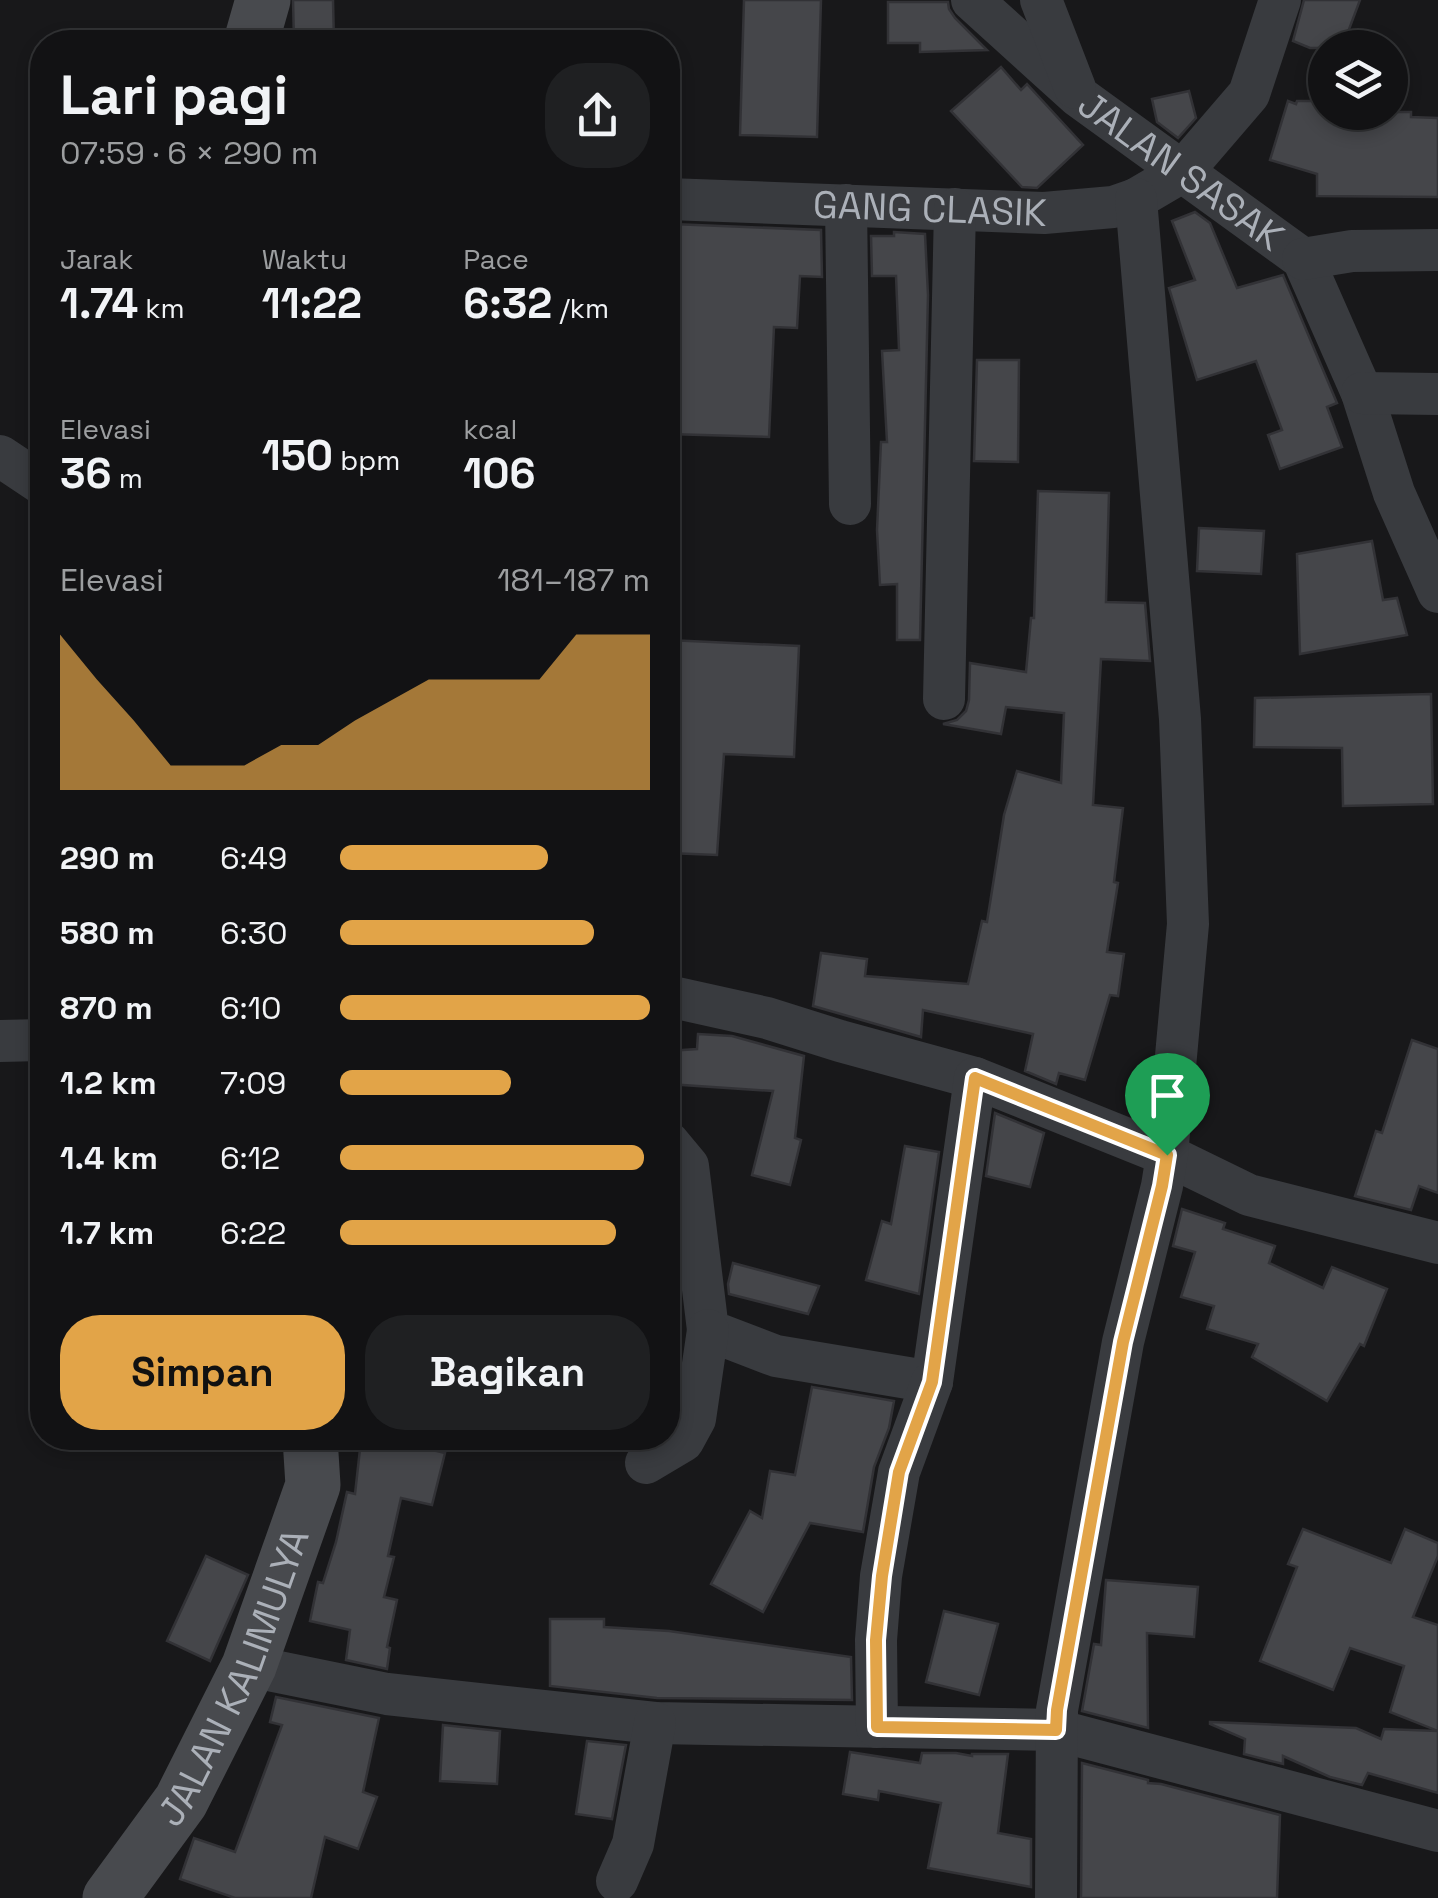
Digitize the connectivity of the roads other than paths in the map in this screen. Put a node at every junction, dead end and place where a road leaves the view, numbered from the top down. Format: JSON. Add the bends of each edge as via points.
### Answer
{"nodes":[{"id":1,"x":263,"y":0,"type":"edge"},
{"id":2,"x":972,"y":0,"type":"edge"},
{"id":3,"x":1041,"y":0,"type":"edge"},
{"id":4,"x":1280,"y":0,"type":"edge"},
{"id":5,"x":254,"y":30,"type":"edge"},
{"id":6,"x":1078,"y":96,"type":"junction"},
{"id":7,"x":1182,"y":172,"type":"junction"},
{"id":8,"x":680,"y":199,"type":"edge"},
{"id":9,"x":1136,"y":199,"type":"junction"},
{"id":10,"x":846,"y":205,"type":"junction"},
{"id":11,"x":956,"y":208,"type":"junction"},
{"id":12,"x":1438,"y":250,"type":"edge"},
{"id":13,"x":1303,"y":259,"type":"junction"},
{"id":14,"x":1362,"y":393,"type":"junction"},
{"id":15,"x":1438,"y":394,"type":"edge"},
{"id":16,"x":0,"y":456,"type":"edge"},
{"id":17,"x":30,"y":476,"type":"edge"},
{"id":18,"x":850,"y":504,"type":"dead end"},
{"id":19,"x":1438,"y":592,"type":"edge"},
{"id":20,"x":944,"y":699,"type":"dead end"},
{"id":21,"x":680,"y":999,"type":"edge"},
{"id":22,"x":0,"y":1040,"type":"edge"},
{"id":23,"x":30,"y":1040,"type":"edge"},
{"id":24,"x":975,"y":1078,"type":"junction"},
{"id":25,"x":1167,"y":1155,"type":"junction"},
{"id":26,"x":680,"y":1156,"type":"edge"},
{"id":27,"x":1438,"y":1243,"type":"edge"},
{"id":28,"x":708,"y":1330,"type":"junction"},
{"id":29,"x":932,"y":1382,"type":"junction"},
{"id":30,"x":680,"y":1443,"type":"edge"},
{"id":31,"x":311,"y":1450,"type":"edge"},
{"id":32,"x":668,"y":1450,"type":"edge"},
{"id":33,"x":646,"y":1463,"type":"dead end"},
{"id":34,"x":249,"y":1666,"type":"junction"},
{"id":35,"x":655,"y":1723,"type":"junction"},
{"id":36,"x":877,"y":1727,"type":"junction"},
{"id":37,"x":1056,"y":1730,"type":"junction"},
{"id":38,"x":1438,"y":1830,"type":"edge"},
{"id":39,"x":617,"y":1882,"type":"dead end"},
{"id":40,"x":110,"y":1898,"type":"edge"},
{"id":41,"x":1056,"y":1898,"type":"edge"}],
"edges":[{"from":1,"to":5,"type":"street"},
{"from":2,"to":6,"type":"street","name":"JALAN SASAK"},
{"from":3,"to":6,"type":"street"},
{"from":4,"to":7,"type":"street","name":"GANG CLASIK","via":[[1249,94]]},
{"from":6,"to":7,"type":"street","name":"JALAN SASAK"},
{"from":7,"to":9,"type":"street","name":"GANG CLASIK"},
{"from":7,"to":13,"type":"street","name":"JALAN SASAK"},
{"from":8,"to":10,"type":"street","name":"GANG CLASIK"},
{"from":9,"to":11,"type":"street","name":"GANG CLASIK","via":[[1044,213]]},
{"from":9,"to":25,"type":"street","via":[[1178,700],[1188,924]]},
{"from":10,"to":11,"type":"street","name":"GANG CLASIK"},
{"from":10,"to":18,"type":"street"},
{"from":11,"to":20,"type":"street"},
{"from":12,"to":13,"type":"street"},
{"from":13,"to":14,"type":"street","name":"JALAN SASAK"},
{"from":14,"to":15,"type":"street"},
{"from":14,"to":19,"type":"street","name":"JALAN SASAK","via":[[1394,493]]},
{"from":16,"to":17,"type":"street"},
{"from":21,"to":24,"type":"street"},
{"from":22,"to":23,"type":"street"},
{"from":24,"to":25,"type":"street"},
{"from":24,"to":29,"type":"street"},
{"from":25,"to":27,"type":"street","via":[[1249,1195]]},
{"from":25,"to":37,"type":"street","via":[[1123,1342]]},
{"from":26,"to":28,"type":"street","via":[[688,1166]]},
{"from":28,"to":29,"type":"street","via":[[776,1356]]},
{"from":28,"to":30,"type":"street","via":[[694,1419]]},
{"from":29,"to":36,"type":"street","via":[[899,1472],[882,1576]]},
{"from":31,"to":34,"type":"street","name":"JALAN KALIMULYA","via":[[313,1485]]},
{"from":32,"to":33,"type":"street"},
{"from":34,"to":35,"type":"street","via":[[387,1694]]},
{"from":34,"to":40,"type":"street","name":"JALAN KALIMULYA","via":[[181,1800]]},
{"from":35,"to":36,"type":"street"},
{"from":35,"to":39,"type":"street","via":[[633,1844]]},
{"from":36,"to":37,"type":"street"},
{"from":37,"to":38,"type":"street"},
{"from":37,"to":41,"type":"street"}]}
